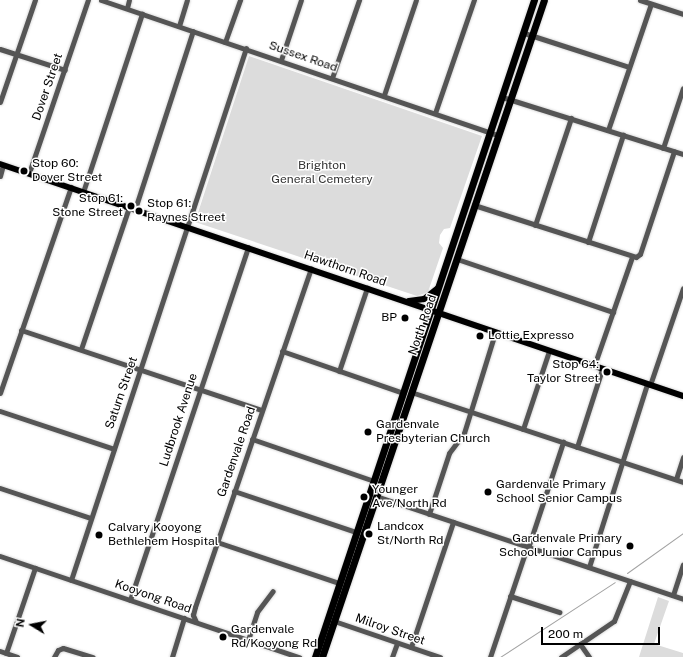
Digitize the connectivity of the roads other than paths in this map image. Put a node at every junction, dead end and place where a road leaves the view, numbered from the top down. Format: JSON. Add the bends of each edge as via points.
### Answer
{"nodes":[{"id":1,"x":35,"y":0,"type":"edge"},
{"id":2,"x":88,"y":0,"type":"edge"},
{"id":3,"x":91,"y":0,"type":"edge"},
{"id":4,"x":102,"y":0,"type":"edge"},
{"id":5,"x":129,"y":0,"type":"edge"},
{"id":6,"x":187,"y":0,"type":"edge"},
{"id":7,"x":240,"y":0,"type":"edge"},
{"id":8,"x":301,"y":0,"type":"edge"},
{"id":9,"x":359,"y":0,"type":"edge"},
{"id":10,"x":416,"y":0,"type":"edge"},
{"id":11,"x":474,"y":0,"type":"edge"},
{"id":12,"x":640,"y":0,"type":"edge"},
{"id":13,"x":534,"y":2,"type":"edge"},
{"id":14,"x":543,"y":3,"type":"edge"},
{"id":15,"x":654,"y":3,"type":"edge"},
{"id":16,"x":87,"y":6,"type":"junction"},
{"id":17,"x":127,"y":8,"type":"junction"},
{"id":18,"x":142,"y":14,"type":"junction"},
{"id":19,"x":683,"y":14,"type":"edge"},
{"id":20,"x":179,"y":26,"type":"junction"},
{"id":21,"x":193,"y":31,"type":"junction"},
{"id":22,"x":524,"y":33,"type":"junction"},
{"id":23,"x":532,"y":36,"type":"junction"},
{"id":24,"x":225,"y":42,"type":"junction"},
{"id":25,"x":0,"y":48,"type":"edge"},
{"id":26,"x":246,"y":48,"type":"junction"},
{"id":27,"x":16,"y":54,"type":"junction"},
{"id":28,"x":281,"y":60,"type":"junction"},
{"id":29,"x":629,"y":67,"type":"junction"},
{"id":30,"x":65,"y":70,"type":"junction"},
{"id":31,"x":332,"y":78,"type":"junction"},
{"id":32,"x":683,"y":88,"type":"edge"},
{"id":33,"x":384,"y":95,"type":"junction"},
{"id":34,"x":502,"y":97,"type":"junction"},
{"id":35,"x":510,"y":99,"type":"junction"},
{"id":36,"x":0,"y":102,"type":"edge"},
{"id":37,"x":435,"y":113,"type":"junction"},
{"id":38,"x":571,"y":118,"type":"junction"},
{"id":39,"x":608,"y":130,"type":"junction"},
{"id":40,"x":490,"y":132,"type":"junction"},
{"id":41,"x":498,"y":134,"type":"junction"},
{"id":42,"x":623,"y":135,"type":"junction"},
{"id":43,"x":663,"y":148,"type":"junction"},
{"id":44,"x":674,"y":151,"type":"junction"},
{"id":45,"x":683,"y":154,"type":"edge"},
{"id":46,"x":2,"y":164,"type":"edge"},
{"id":47,"x":29,"y":173,"type":"junction"},
{"id":48,"x":0,"y":176,"type":"edge"},
{"id":49,"x":69,"y":187,"type":"junction"},
{"id":50,"x":83,"y":192,"type":"junction"},
{"id":51,"x":474,"y":205,"type":"junction"},
{"id":52,"x":132,"y":208,"type":"junction"},
{"id":53,"x":535,"y":225,"type":"junction"},
{"id":54,"x":188,"y":226,"type":"junction"},
{"id":55,"x":588,"y":242,"type":"junction"},
{"id":56,"x":248,"y":247,"type":"junction"},
{"id":57,"x":632,"y":257,"type":"junction"},
{"id":58,"x":457,"y":259,"type":"junction"},
{"id":59,"x":309,"y":268,"type":"junction"},
{"id":60,"x":367,"y":288,"type":"junction"},
{"id":61,"x":438,"y":288,"type":"junction"},
{"id":62,"x":683,"y":288,"type":"edge"},
{"id":63,"x":408,"y":302,"type":"junction"},
{"id":64,"x":430,"y":310,"type":"junction"},
{"id":65,"x":613,"y":312,"type":"junction"},
{"id":66,"x":439,"y":313,"type":"junction"},
{"id":67,"x":21,"y":330,"type":"junction"},
{"id":68,"x":495,"y":333,"type":"junction"},
{"id":69,"x":422,"y":334,"type":"junction"},
{"id":70,"x":431,"y":337,"type":"junction"},
{"id":71,"x":81,"y":349,"type":"junction"},
{"id":72,"x":549,"y":351,"type":"junction"},
{"id":73,"x":282,"y":352,"type":"junction"},
{"id":74,"x":594,"y":366,"type":"junction"},
{"id":75,"x":141,"y":369,"type":"junction"},
{"id":76,"x":602,"y":369,"type":"junction"},
{"id":77,"x":339,"y":371,"type":"junction"},
{"id":78,"x":648,"y":384,"type":"junction"},
{"id":79,"x":200,"y":389,"type":"junction"},
{"id":80,"x":1,"y":390,"type":"edge"},
{"id":81,"x":407,"y":393,"type":"junction"},
{"id":82,"x":683,"y":396,"type":"edge"},
{"id":83,"x":0,"y":399,"type":"edge"},
{"id":84,"x":261,"y":410,"type":"junction"},
{"id":85,"x":0,"y":411,"type":"edge"},
{"id":86,"x":470,"y":411,"type":"junction"},
{"id":87,"x":523,"y":429,"type":"junction"},
{"id":88,"x":252,"y":439,"type":"junction"},
{"id":89,"x":564,"y":442,"type":"junction"},
{"id":90,"x":577,"y":446,"type":"junction"},
{"id":91,"x":114,"y":448,"type":"junction"},
{"id":92,"x":683,"y":457,"type":"edge"},
{"id":93,"x":623,"y":462,"type":"junction"},
{"id":94,"x":676,"y":479,"type":"junction"},
{"id":95,"x":374,"y":480,"type":"junction"},
{"id":96,"x":683,"y":482,"type":"edge"},
{"id":97,"x":0,"y":488,"type":"edge"},
{"id":98,"x":234,"y":491,"type":"junction"},
{"id":99,"x":376,"y":496,"type":"junction"},
{"id":100,"x":429,"y":514,"type":"junction"},
{"id":101,"x":90,"y":518,"type":"junction"},
{"id":102,"x":453,"y":522,"type":"junction"},
{"id":103,"x":356,"y":532,"type":"junction"},
{"id":104,"x":217,"y":542,"type":"junction"},
{"id":105,"x":528,"y":547,"type":"junction"},
{"id":106,"x":0,"y":556,"type":"edge"},
{"id":107,"x":351,"y":559,"type":"junction"},
{"id":108,"x":683,"y":565,"type":"edge"},
{"id":109,"x":34,"y":567,"type":"junction"},
{"id":110,"x":589,"y":567,"type":"junction"},
{"id":111,"x":69,"y":579,"type":"junction"},
{"id":112,"x":630,"y":581,"type":"junction"},
{"id":113,"x":339,"y":583,"type":"junction"},
{"id":114,"x":273,"y":591,"type":"dead end"},
{"id":115,"x":673,"y":595,"type":"junction"},
{"id":116,"x":510,"y":596,"type":"junction"},
{"id":117,"x":683,"y":598,"type":"edge"},
{"id":118,"x":130,"y":600,"type":"junction"},
{"id":119,"x":558,"y":612,"type":"dead end"},
{"id":120,"x":185,"y":618,"type":"junction"},
{"id":121,"x":334,"y":621,"type":"junction"},
{"id":122,"x":196,"y":622,"type":"junction"},
{"id":123,"x":248,"y":640,"type":"junction"},
{"id":124,"x":397,"y":643,"type":"junction"},
{"id":125,"x":580,"y":644,"type":"junction"},
{"id":126,"x":411,"y":647,"type":"junction"},
{"id":127,"x":3,"y":652,"type":"edge"},
{"id":128,"x":16,"y":657,"type":"edge"},
{"id":129,"x":54,"y":657,"type":"edge"},
{"id":130,"x":93,"y":657,"type":"edge"},
{"id":131,"x":172,"y":657,"type":"edge"},
{"id":132,"x":299,"y":657,"type":"edge"},
{"id":133,"x":315,"y":657,"type":"edge"},
{"id":134,"x":322,"y":657,"type":"edge"},
{"id":135,"x":392,"y":657,"type":"edge"},
{"id":136,"x":440,"y":657,"type":"edge"},
{"id":137,"x":490,"y":657,"type":"edge"},
{"id":138,"x":561,"y":657,"type":"edge"},
{"id":139,"x":589,"y":657,"type":"edge"}],
"edges":[{"from":1,"to":27,"type":"street"},
{"from":2,"to":16,"type":"street","name":"Dover Street"},
{"from":3,"to":16,"type":"street","name":"Dover Street"},
{"from":4,"to":17,"type":"street","name":"Sussex Road"},
{"from":5,"to":17,"type":"street"},
{"from":6,"to":20,"type":"street"},
{"from":7,"to":24,"type":"street"},
{"from":8,"to":28,"type":"street"},
{"from":9,"to":31,"type":"street"},
{"from":10,"to":33,"type":"street"},
{"from":11,"to":37,"type":"street"},
{"from":12,"to":15,"type":"street"},
{"from":13,"to":14,"type":"highway"},
{"from":13,"to":22,"type":"highway","name":"North Road"},
{"from":14,"to":23,"type":"highway","name":"North Road"},
{"from":15,"to":19,"type":"street"},
{"from":15,"to":29,"type":"street"},
{"from":16,"to":30,"type":"street","name":"Dover Street"},
{"from":17,"to":18,"type":"street","name":"Sussex Road"},
{"from":18,"to":20,"type":"street","name":"Sussex Road"},
{"from":18,"to":50,"type":"street"},
{"from":20,"to":21,"type":"street","name":"Sussex Road"},
{"from":21,"to":24,"type":"street","name":"Sussex Road"},
{"from":21,"to":52,"type":"street"},
{"from":22,"to":23,"type":"street"},
{"from":22,"to":34,"type":"highway","name":"North Road"},
{"from":23,"to":29,"type":"street"},
{"from":23,"to":35,"type":"highway","name":"North Road"},
{"from":24,"to":26,"type":"street","name":"Sussex Road"},
{"from":25,"to":27,"type":"street"},
{"from":26,"to":28,"type":"street","name":"Sussex Road"},
{"from":26,"to":54,"type":"street","name":"Saturn Street"},
{"from":27,"to":30,"type":"street"},
{"from":27,"to":36,"type":"street"},
{"from":28,"to":31,"type":"street","name":"Sussex Road"},
{"from":29,"to":39,"type":"street"},
{"from":30,"to":47,"type":"street","name":"Dover Street"},
{"from":31,"to":33,"type":"street","name":"Sussex Road"},
{"from":32,"to":43,"type":"street"},
{"from":33,"to":37,"type":"street","name":"Sussex Road"},
{"from":34,"to":35,"type":"street"},
{"from":34,"to":40,"type":"highway","name":"North Road"},
{"from":35,"to":38,"type":"street"},
{"from":35,"to":41,"type":"highway","name":"North Road"},
{"from":37,"to":40,"type":"street","name":"Sussex Road"},
{"from":38,"to":39,"type":"street"},
{"from":38,"to":53,"type":"street"},
{"from":39,"to":42,"type":"street"},
{"from":40,"to":41,"type":"street","name":"Sussex Road"},
{"from":40,"to":61,"type":"highway","name":"North Road"},
{"from":41,"to":51,"type":"highway","name":"North Road"},
{"from":42,"to":43,"type":"street"},
{"from":42,"to":55,"type":"street"},
{"from":43,"to":44,"type":"street"},
{"from":44,"to":45,"type":"street"},
{"from":44,"to":57,"type":"street","via":[[640,254],[636,258]]},
{"from":46,"to":47,"type":"main road","name":"Hawthorn Road"},
{"from":46,"to":48,"type":"street"},
{"from":47,"to":49,"type":"main road","name":"Hawthorn Road"},
{"from":49,"to":50,"type":"main road","name":"Hawthorn Road"},
{"from":49,"to":67,"type":"street"},
{"from":50,"to":52,"type":"main road","name":"Hawthorn Road"},
{"from":51,"to":53,"type":"street"},
{"from":51,"to":58,"type":"highway","name":"North Road"},
{"from":52,"to":54,"type":"main road","name":"Hawthorn Road"},
{"from":52,"to":71,"type":"street"},
{"from":53,"to":55,"type":"street"},
{"from":54,"to":56,"type":"main road","name":"Hawthorn Road"},
{"from":54,"to":75,"type":"street","name":"Saturn Street"},
{"from":55,"to":57,"type":"street"},
{"from":56,"to":59,"type":"main road","name":"Hawthorn Road"},
{"from":56,"to":79,"type":"street","name":"Ludbrook Avenue"},
{"from":57,"to":65,"type":"street"},
{"from":58,"to":65,"type":"street"},
{"from":58,"to":66,"type":"highway","name":"North Road"},
{"from":59,"to":60,"type":"main road","name":"Hawthorn Road"},
{"from":59,"to":73,"type":"street","name":"Gardenvale Road"},
{"from":60,"to":63,"type":"main road","name":"Hawthorn Road"},
{"from":60,"to":77,"type":"street"},
{"from":61,"to":63,"type":"main road","via":[[424,299]]},
{"from":61,"to":64,"type":"highway","name":"North Road"},
{"from":62,"to":78,"type":"street"},
{"from":63,"to":64,"type":"main road","name":"Hawthorn Road"},
{"from":64,"to":66,"type":"main road","name":"Hawthorn Road"},
{"from":64,"to":69,"type":"highway","name":"North Road"},
{"from":65,"to":74,"type":"street"},
{"from":66,"to":68,"type":"main road","name":"Hawthorn Road"},
{"from":66,"to":70,"type":"highway","name":"North Road"},
{"from":67,"to":71,"type":"street"},
{"from":67,"to":80,"type":"street"},
{"from":68,"to":72,"type":"main road","name":"Hawthorn Road"},
{"from":68,"to":86,"type":"street"},
{"from":69,"to":70,"type":"highway"},
{"from":69,"to":81,"type":"highway","name":"North Road"},
{"from":70,"to":81,"type":"highway","name":"North Road"},
{"from":71,"to":75,"type":"street"},
{"from":72,"to":74,"type":"main road","name":"Hawthorn Road"},
{"from":72,"to":87,"type":"street"},
{"from":73,"to":77,"type":"street"},
{"from":73,"to":84,"type":"street","name":"Gardenvale Road"},
{"from":74,"to":76,"type":"main road","name":"Hawthorn Road"},
{"from":75,"to":79,"type":"street"},
{"from":75,"to":91,"type":"street","name":"Saturn Street"},
{"from":76,"to":78,"type":"main road","name":"Hawthorn Road"},
{"from":76,"to":90,"type":"street"},
{"from":77,"to":81,"type":"street"},
{"from":78,"to":82,"type":"main road","name":"Hawthorn Road"},
{"from":78,"to":93,"type":"street"},
{"from":79,"to":84,"type":"street"},
{"from":79,"to":118,"type":"street","name":"Ludbrook Avenue"},
{"from":80,"to":83,"type":"street"},
{"from":81,"to":86,"type":"street"},
{"from":81,"to":95,"type":"highway","name":"North Road"},
{"from":81,"to":99,"type":"highway","name":"North Road"},
{"from":84,"to":88,"type":"street","name":"Gardenvale Road"},
{"from":85,"to":91,"type":"street"},
{"from":86,"to":87,"type":"street"},
{"from":86,"to":100,"type":"street","via":[[461,439],[449,453]]},
{"from":87,"to":89,"type":"street"},
{"from":88,"to":95,"type":"street"},
{"from":88,"to":98,"type":"street","name":"Gardenvale Road"},
{"from":89,"to":90,"type":"street"},
{"from":89,"to":105,"type":"street"},
{"from":90,"to":93,"type":"street"},
{"from":91,"to":101,"type":"street","name":"Saturn Street"},
{"from":92,"to":94,"type":"street"},
{"from":93,"to":94,"type":"street"},
{"from":93,"to":110,"type":"street"},
{"from":94,"to":96,"type":"street"},
{"from":95,"to":103,"type":"highway","name":"North Road"},
{"from":97,"to":101,"type":"street"},
{"from":98,"to":103,"type":"street"},
{"from":98,"to":104,"type":"street","name":"Gardenvale Road"},
{"from":99,"to":100,"type":"street"},
{"from":99,"to":107,"type":"highway","name":"North Road"},
{"from":100,"to":102,"type":"street"},
{"from":101,"to":111,"type":"street","name":"Saturn Street"},
{"from":102,"to":105,"type":"street"},
{"from":102,"to":126,"type":"street"},
{"from":103,"to":107,"type":"highway","name":"North Road"},
{"from":104,"to":113,"type":"street"},
{"from":104,"to":122,"type":"street","name":"Gardenvale Road","via":[[194,607],[193,615]]},
{"from":105,"to":110,"type":"street"},
{"from":105,"to":116,"type":"street"},
{"from":106,"to":109,"type":"street","name":"Kooyong Road"},
{"from":107,"to":113,"type":"highway","name":"North Road"},
{"from":107,"to":121,"type":"highway","name":"North Road"},
{"from":108,"to":115,"type":"street"},
{"from":109,"to":111,"type":"street","name":"Kooyong Road"},
{"from":109,"to":127,"type":"street"},
{"from":110,"to":112,"type":"street"},
{"from":111,"to":118,"type":"street","name":"Kooyong Road"},
{"from":112,"to":115,"type":"street"},
{"from":112,"to":125,"type":"street","via":[[614,621]]},
{"from":113,"to":133,"type":"highway","name":"North Road"},
{"from":114,"to":123,"type":"street","via":[[257,612]]},
{"from":115,"to":117,"type":"street"},
{"from":116,"to":119,"type":"street"},
{"from":116,"to":137,"type":"street"},
{"from":118,"to":120,"type":"street","name":"Kooyong Road"},
{"from":120,"to":122,"type":"street","name":"Kooyong Road"},
{"from":120,"to":131,"type":"street"},
{"from":121,"to":124,"type":"street","name":"Milroy Street"},
{"from":121,"to":134,"type":"highway","name":"North Road"},
{"from":122,"to":123,"type":"street","name":"Kooyong Road"},
{"from":123,"to":132,"type":"street","name":"Kooyong Road"},
{"from":124,"to":126,"type":"street","name":"Milroy Street"},
{"from":124,"to":135,"type":"street"},
{"from":125,"to":138,"type":"street"},
{"from":125,"to":139,"type":"street"},
{"from":126,"to":136,"type":"street","name":"Milroy Street"},
{"from":127,"to":128,"type":"street"},
{"from":129,"to":130,"type":"street","via":[[60,649],[65,648]]}]}
